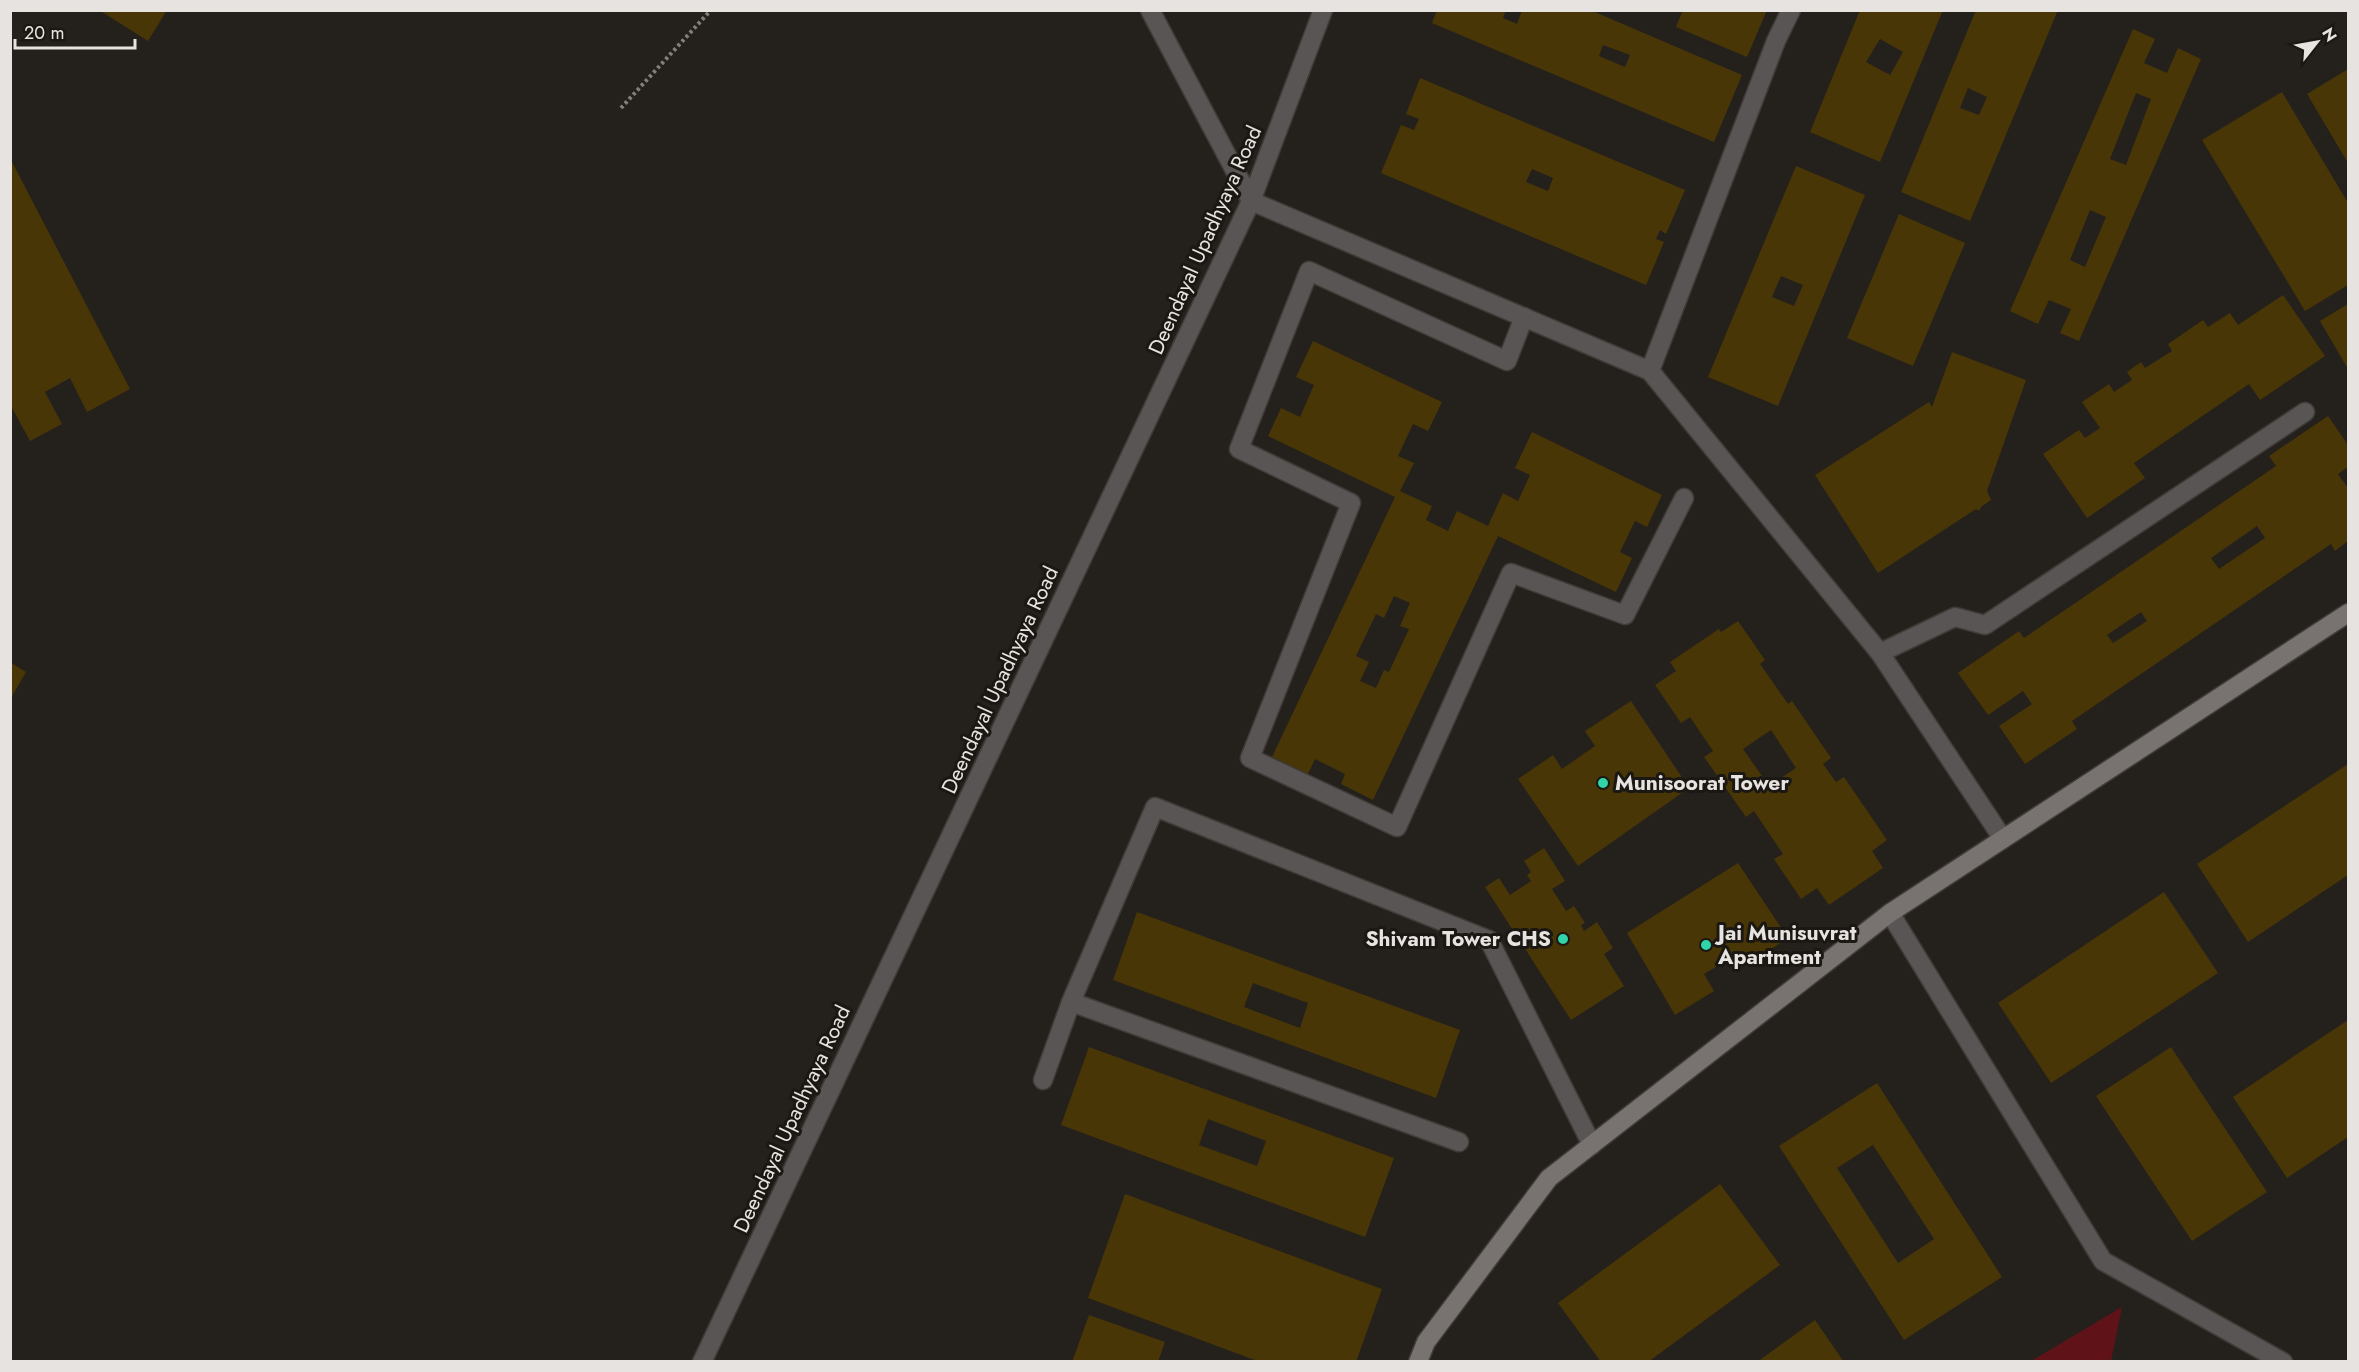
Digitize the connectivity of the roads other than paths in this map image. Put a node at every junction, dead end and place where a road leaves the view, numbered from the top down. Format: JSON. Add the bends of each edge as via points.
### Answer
{"nodes":[{"id":1,"x":1150,"y":10,"type":"edge"},
{"id":2,"x":1323,"y":10,"type":"edge"},
{"id":3,"x":1791,"y":10,"type":"edge"},
{"id":4,"x":1251,"y":201,"type":"junction"},
{"id":5,"x":1524,"y":318,"type":"junction"},
{"id":6,"x":1650,"y":371,"type":"junction"},
{"id":7,"x":2305,"y":412,"type":"dead end"},
{"id":8,"x":1684,"y":498,"type":"dead end"},
{"id":9,"x":2349,"y":613,"type":"edge"},
{"id":10,"x":1880,"y":653,"type":"junction"},
{"id":11,"x":2003,"y":839,"type":"junction"},
{"id":12,"x":1890,"y":914,"type":"junction"},
{"id":13,"x":1071,"y":1002,"type":"junction"},
{"id":14,"x":1043,"y":1080,"type":"dead end"},
{"id":15,"x":1459,"y":1142,"type":"dead end"},
{"id":16,"x":1592,"y":1145,"type":"junction"},
{"id":17,"x":702,"y":1362,"type":"edge"},
{"id":18,"x":1418,"y":1362,"type":"edge"},
{"id":19,"x":2283,"y":1362,"type":"edge"}],
"edges":[{"from":1,"to":4,"type":"street"},
{"from":2,"to":4,"type":"street","name":"Deendayal Upadhyaya Road"},
{"from":3,"to":6,"type":"street"},
{"from":4,"to":5,"type":"street"},
{"from":4,"to":17,"type":"street","name":"Deendayal Upadhyaya Road"},
{"from":5,"to":6,"type":"street"},
{"from":5,"to":8,"type":"street","via":[[1507,361],[1309,271],[1239,449],[1351,503],[1250,758],[1397,827],[1511,573],[1624,615]]},
{"from":6,"to":10,"type":"street"},
{"from":7,"to":10,"type":"street","via":[[1985,625],[1954,617]]},
{"from":9,"to":11,"type":"street"},
{"from":10,"to":11,"type":"street"},
{"from":11,"to":12,"type":"street"},
{"from":12,"to":16,"type":"street"},
{"from":12,"to":19,"type":"street","via":[[2103,1261]]},
{"from":13,"to":14,"type":"street"},
{"from":13,"to":15,"type":"street"},
{"from":13,"to":16,"type":"street","via":[[1155,807],[1489,940]]},
{"from":16,"to":18,"type":"street","via":[[1549,1178],[1426,1342]]}]}
